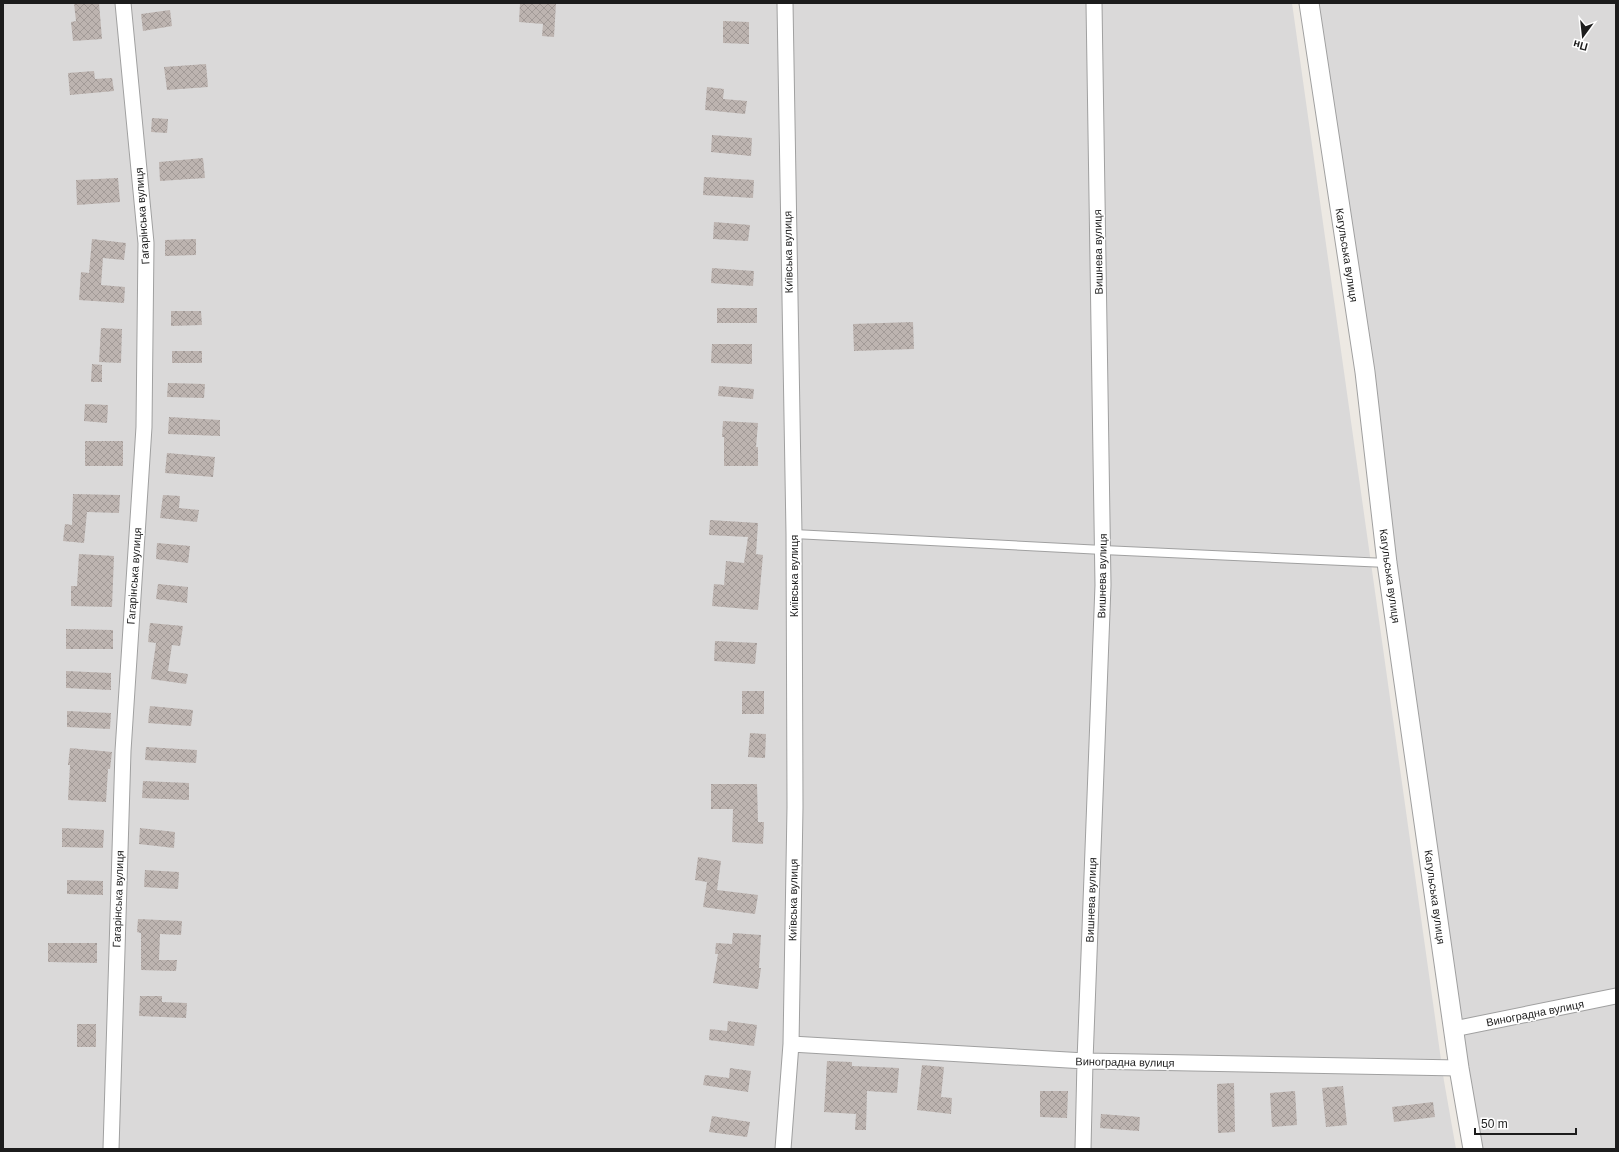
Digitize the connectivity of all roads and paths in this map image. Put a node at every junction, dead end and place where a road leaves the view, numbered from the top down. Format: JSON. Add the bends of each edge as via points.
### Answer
{"nodes":[{"id":1,"x":123,"y":3,"type":"edge"},
{"id":2,"x":785,"y":3,"type":"edge"},
{"id":3,"x":1094,"y":3,"type":"edge"},
{"id":4,"x":1309,"y":3,"type":"edge"},
{"id":5,"x":794,"y":534,"type":"junction"},
{"id":6,"x":1103,"y":550,"type":"junction"},
{"id":7,"x":1387,"y":563,"type":"junction"},
{"id":8,"x":1616,"y":996,"type":"edge"},
{"id":9,"x":1454,"y":1029,"type":"junction"},
{"id":10,"x":791,"y":1044,"type":"junction"},
{"id":11,"x":1085,"y":1061,"type":"junction"},
{"id":12,"x":1458,"y":1068,"type":"junction"},
{"id":13,"x":111,"y":1149,"type":"edge"},
{"id":14,"x":782,"y":1149,"type":"edge"},
{"id":15,"x":1083,"y":1149,"type":"edge"},
{"id":16,"x":1473,"y":1149,"type":"edge"}],
"edges":[{"from":1,"to":13,"type":"street","name":"Гагарінська вулиця","via":[[146,243],[144,419],[122,751]]},
{"from":2,"to":5,"type":"street","name":"Київська вулиця"},
{"from":3,"to":6,"type":"street","name":"Вишнева вулиця"},
{"from":4,"to":7,"type":"street","name":"Кагульська вулиця","via":[[1365,372]]},
{"from":5,"to":6,"type":"lane"},
{"from":5,"to":10,"type":"street","name":"Київська вулиця","via":[[795,807]]},
{"from":6,"to":7,"type":"lane"},
{"from":6,"to":11,"type":"street","name":"Вишнева вулиця"},
{"from":7,"to":9,"type":"street","name":"Кагульська вулиця"},
{"from":8,"to":9,"type":"street","name":"Виноградна вулиця"},
{"from":9,"to":12,"type":"street","name":"Кагульська вулиця"},
{"from":10,"to":11,"type":"street","name":"Виноградна вулиця"},
{"from":10,"to":14,"type":"street","name":"Київська вулиця"},
{"from":11,"to":12,"type":"street","name":"Виноградна вулиця"},
{"from":11,"to":15,"type":"street","name":"Вишнева вулиця"},
{"from":12,"to":16,"type":"street","name":"Кагульська вулиця"}]}
